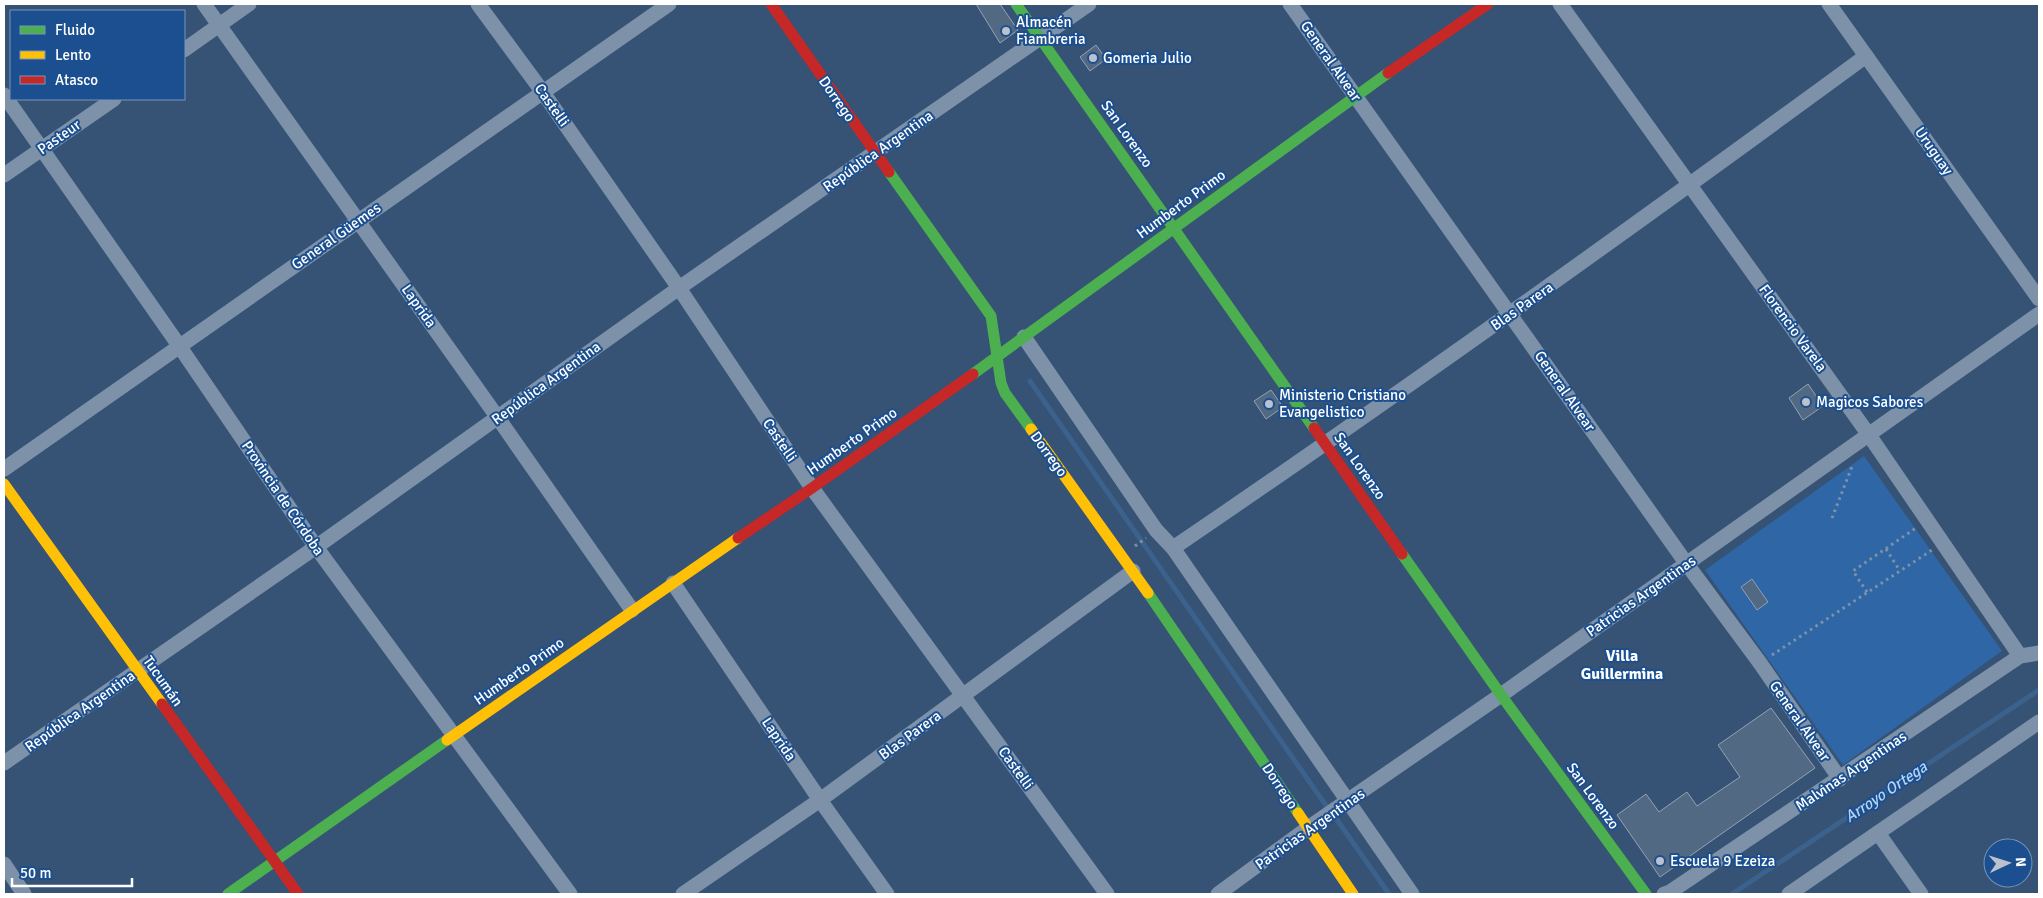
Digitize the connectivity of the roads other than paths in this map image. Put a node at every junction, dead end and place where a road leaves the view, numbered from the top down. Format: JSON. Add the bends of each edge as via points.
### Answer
{"nodes":[{"id":1,"x":204,"y":4,"type":"edge"},
{"id":2,"x":249,"y":4,"type":"edge"},
{"id":3,"x":478,"y":4,"type":"edge"},
{"id":4,"x":669,"y":4,"type":"edge"},
{"id":5,"x":771,"y":4,"type":"edge"},
{"id":6,"x":1016,"y":4,"type":"edge"},
{"id":7,"x":1089,"y":4,"type":"edge"},
{"id":8,"x":1290,"y":4,"type":"edge"},
{"id":9,"x":1488,"y":4,"type":"edge"},
{"id":10,"x":1560,"y":4,"type":"edge"},
{"id":11,"x":1829,"y":4,"type":"edge"},
{"id":12,"x":219,"y":25,"type":"junction"},
{"id":13,"x":1040,"y":38,"type":"junction"},
{"id":14,"x":185,"y":49,"type":"edge"},
{"id":15,"x":1866,"y":56,"type":"junction"},
{"id":16,"x":542,"y":91,"type":"junction"},
{"id":17,"x":4,"y":95,"type":"edge"},
{"id":18,"x":1356,"y":96,"type":"junction"},
{"id":19,"x":113,"y":100,"type":"edge"},
{"id":20,"x":42,"y":148,"type":"junction"},
{"id":21,"x":875,"y":154,"type":"junction"},
{"id":22,"x":4,"y":175,"type":"edge"},
{"id":23,"x":1691,"y":185,"type":"junction"},
{"id":24,"x":358,"y":221,"type":"junction"},
{"id":25,"x":1174,"y":227,"type":"junction"},
{"id":26,"x":679,"y":288,"type":"junction"},
{"id":27,"x":2039,"y":299,"type":"edge"},
{"id":28,"x":1510,"y":314,"type":"junction"},
{"id":29,"x":2039,"y":314,"type":"edge"},
{"id":30,"x":1024,"y":337,"type":"junction"},
{"id":31,"x":180,"y":347,"type":"junction"},
{"id":32,"x":995,"y":358,"type":"junction"},
{"id":33,"x":498,"y":418,"type":"junction"},
{"id":34,"x":1865,"y":437,"type":"junction"},
{"id":35,"x":1326,"y":444,"type":"junction"},
{"id":36,"x":4,"y":470,"type":"edge"},
{"id":37,"x":4,"y":484,"type":"edge"},
{"id":38,"x":812,"y":488,"type":"junction"},
{"id":39,"x":316,"y":547,"type":"junction"},
{"id":40,"x":1172,"y":548,"type":"junction"},
{"id":41,"x":1686,"y":563,"type":"junction"},
{"id":42,"x":1133,"y":571,"type":"junction"},
{"id":43,"x":673,"y":583,"type":"junction"},
{"id":44,"x":632,"y":610,"type":"junction"},
{"id":45,"x":2039,"y":653,"type":"edge"},
{"id":46,"x":2020,"y":656,"type":"junction"},
{"id":47,"x":137,"y":671,"type":"junction"},
{"id":48,"x":964,"y":695,"type":"junction"},
{"id":49,"x":1501,"y":695,"type":"junction"},
{"id":50,"x":2039,"y":722,"type":"edge"},
{"id":51,"x":454,"y":736,"type":"junction"},
{"id":52,"x":4,"y":763,"type":"edge"},
{"id":53,"x":1840,"y":779,"type":"junction"},
{"id":54,"x":820,"y":800,"type":"junction"},
{"id":55,"x":1348,"y":801,"type":"junction"},
{"id":56,"x":1308,"y":828,"type":"junction"},
{"id":57,"x":1878,"y":833,"type":"junction"},
{"id":58,"x":273,"y":862,"type":"junction"},
{"id":59,"x":4,"y":864,"type":"edge"},
{"id":60,"x":24,"y":894,"type":"edge"},
{"id":61,"x":228,"y":894,"type":"edge"},
{"id":62,"x":298,"y":894,"type":"edge"},
{"id":63,"x":570,"y":894,"type":"edge"},
{"id":64,"x":683,"y":894,"type":"edge"},
{"id":65,"x":887,"y":894,"type":"edge"},
{"id":66,"x":1107,"y":894,"type":"edge"},
{"id":67,"x":1218,"y":894,"type":"edge"},
{"id":68,"x":1354,"y":894,"type":"edge"},
{"id":69,"x":1412,"y":894,"type":"edge"},
{"id":70,"x":1646,"y":894,"type":"edge"},
{"id":71,"x":1664,"y":894,"type":"edge"},
{"id":72,"x":1789,"y":894,"type":"edge"},
{"id":73,"x":1921,"y":894,"type":"edge"}],
"edges":[{"from":1,"to":12,"type":"street","name":"Laprida"},
{"from":2,"to":12,"type":"street"},
{"from":3,"to":16,"type":"street","name":"Castelli"},
{"from":4,"to":16,"type":"street","name":"General Güemes"},
{"from":5,"to":21,"type":"street","name":"Dorrego"},
{"from":6,"to":13,"type":"street","name":"San Lorenzo"},
{"from":7,"to":13,"type":"street","name":"República Argentina"},
{"from":8,"to":18,"type":"street","name":"General Alvear"},
{"from":9,"to":18,"type":"street","name":"Humberto Primo"},
{"from":10,"to":23,"type":"street","name":"Florencio Varela"},
{"from":11,"to":15,"type":"street","name":"Uruguay"},
{"from":12,"to":14,"type":"street"},
{"from":12,"to":24,"type":"street","name":"Laprida"},
{"from":13,"to":21,"type":"street","name":"República Argentina"},
{"from":13,"to":25,"type":"street","name":"San Lorenzo"},
{"from":15,"to":23,"type":"street","name":"Blas Parera"},
{"from":15,"to":27,"type":"street","name":"Uruguay"},
{"from":16,"to":24,"type":"street","name":"General Güemes"},
{"from":16,"to":26,"type":"street","name":"Castelli"},
{"from":17,"to":20,"type":"street","name":"Provincia de Córdoba"},
{"from":18,"to":25,"type":"street","name":"Humberto Primo"},
{"from":18,"to":28,"type":"street","name":"General Alvear"},
{"from":19,"to":20,"type":"street","name":"Pasteur"},
{"from":20,"to":22,"type":"street","name":"Pasteur"},
{"from":20,"to":31,"type":"street","name":"Provincia de Córdoba"},
{"from":21,"to":26,"type":"street","name":"República Argentina"},
{"from":21,"to":32,"type":"street","name":"Dorrego","via":[[991,316]]},
{"from":23,"to":28,"type":"street","name":"Blas Parera"},
{"from":23,"to":34,"type":"street","name":"Florencio Varela"},
{"from":24,"to":31,"type":"street","name":"General Güemes"},
{"from":24,"to":33,"type":"street","name":"Laprida"},
{"from":25,"to":30,"type":"street","name":"Humberto Primo"},
{"from":25,"to":35,"type":"street","name":"San Lorenzo"},
{"from":26,"to":33,"type":"street","name":"República Argentina"},
{"from":26,"to":38,"type":"street","name":"Castelli"},
{"from":28,"to":35,"type":"street","name":"Blas Parera"},
{"from":28,"to":41,"type":"street","name":"General Alvear"},
{"from":29,"to":34,"type":"street","name":"Patricias Argentinas"},
{"from":30,"to":32,"type":"street","name":"Humberto Primo"},
{"from":30,"to":40,"type":"street","via":[[1156,530]]},
{"from":31,"to":36,"type":"street","name":"General Güemes"},
{"from":31,"to":39,"type":"street","name":"Provincia de Córdoba"},
{"from":32,"to":38,"type":"street","name":"Humberto Primo"},
{"from":32,"to":42,"type":"street","name":"Dorrego","via":[[1005,393]]},
{"from":33,"to":39,"type":"street","name":"República Argentina"},
{"from":33,"to":44,"type":"street","name":"Laprida"},
{"from":34,"to":41,"type":"street","name":"Patricias Argentinas"},
{"from":34,"to":46,"type":"street","name":"Florencio Varela","via":[[1927,520]]},
{"from":35,"to":40,"type":"street","name":"Blas Parera"},
{"from":35,"to":49,"type":"street","name":"San Lorenzo"},
{"from":37,"to":47,"type":"street","name":"Tucumán"},
{"from":38,"to":43,"type":"street","name":"Humberto Primo"},
{"from":38,"to":48,"type":"street","name":"Castelli"},
{"from":39,"to":47,"type":"street","name":"República Argentina"},
{"from":39,"to":51,"type":"street","name":"Provincia de Córdoba"},
{"from":40,"to":55,"type":"street"},
{"from":41,"to":49,"type":"street","name":"Patricias Argentinas"},
{"from":41,"to":53,"type":"street","name":"General Alvear"},
{"from":42,"to":48,"type":"street","name":"Blas Parera"},
{"from":42,"to":56,"type":"street","name":"Dorrego"},
{"from":43,"to":44,"type":"street","name":"Humberto Primo"},
{"from":43,"to":54,"type":"street","name":"Laprida"},
{"from":44,"to":51,"type":"street","name":"Humberto Primo"},
{"from":45,"to":46,"type":"street","name":"Malvinas Argentinas"},
{"from":46,"to":53,"type":"street","name":"Malvinas Argentinas"},
{"from":47,"to":52,"type":"street","name":"República Argentina"},
{"from":47,"to":58,"type":"street","name":"Tucumán"},
{"from":48,"to":54,"type":"street","name":"Blas Parera"},
{"from":48,"to":66,"type":"street","name":"Castelli"},
{"from":49,"to":55,"type":"street","name":"Patricias Argentinas"},
{"from":49,"to":70,"type":"street","name":"San Lorenzo"},
{"from":50,"to":57,"type":"street"},
{"from":51,"to":58,"type":"street","name":"Humberto Primo"},
{"from":51,"to":63,"type":"street","name":"Provincia de Córdoba"},
{"from":53,"to":71,"type":"street","name":"Malvinas Argentinas"},
{"from":54,"to":64,"type":"street","name":"Blas Parera"},
{"from":54,"to":65,"type":"street","name":"Laprida"},
{"from":55,"to":56,"type":"street","name":"Patricias Argentinas"},
{"from":55,"to":69,"type":"street"},
{"from":56,"to":67,"type":"street","name":"Patricias Argentinas"},
{"from":56,"to":68,"type":"street","name":"Dorrego"},
{"from":57,"to":72,"type":"street"},
{"from":57,"to":73,"type":"street"},
{"from":58,"to":61,"type":"street","name":"Humberto Primo"},
{"from":58,"to":62,"type":"street","name":"Tucumán"},
{"from":59,"to":60,"type":"street"}]}
